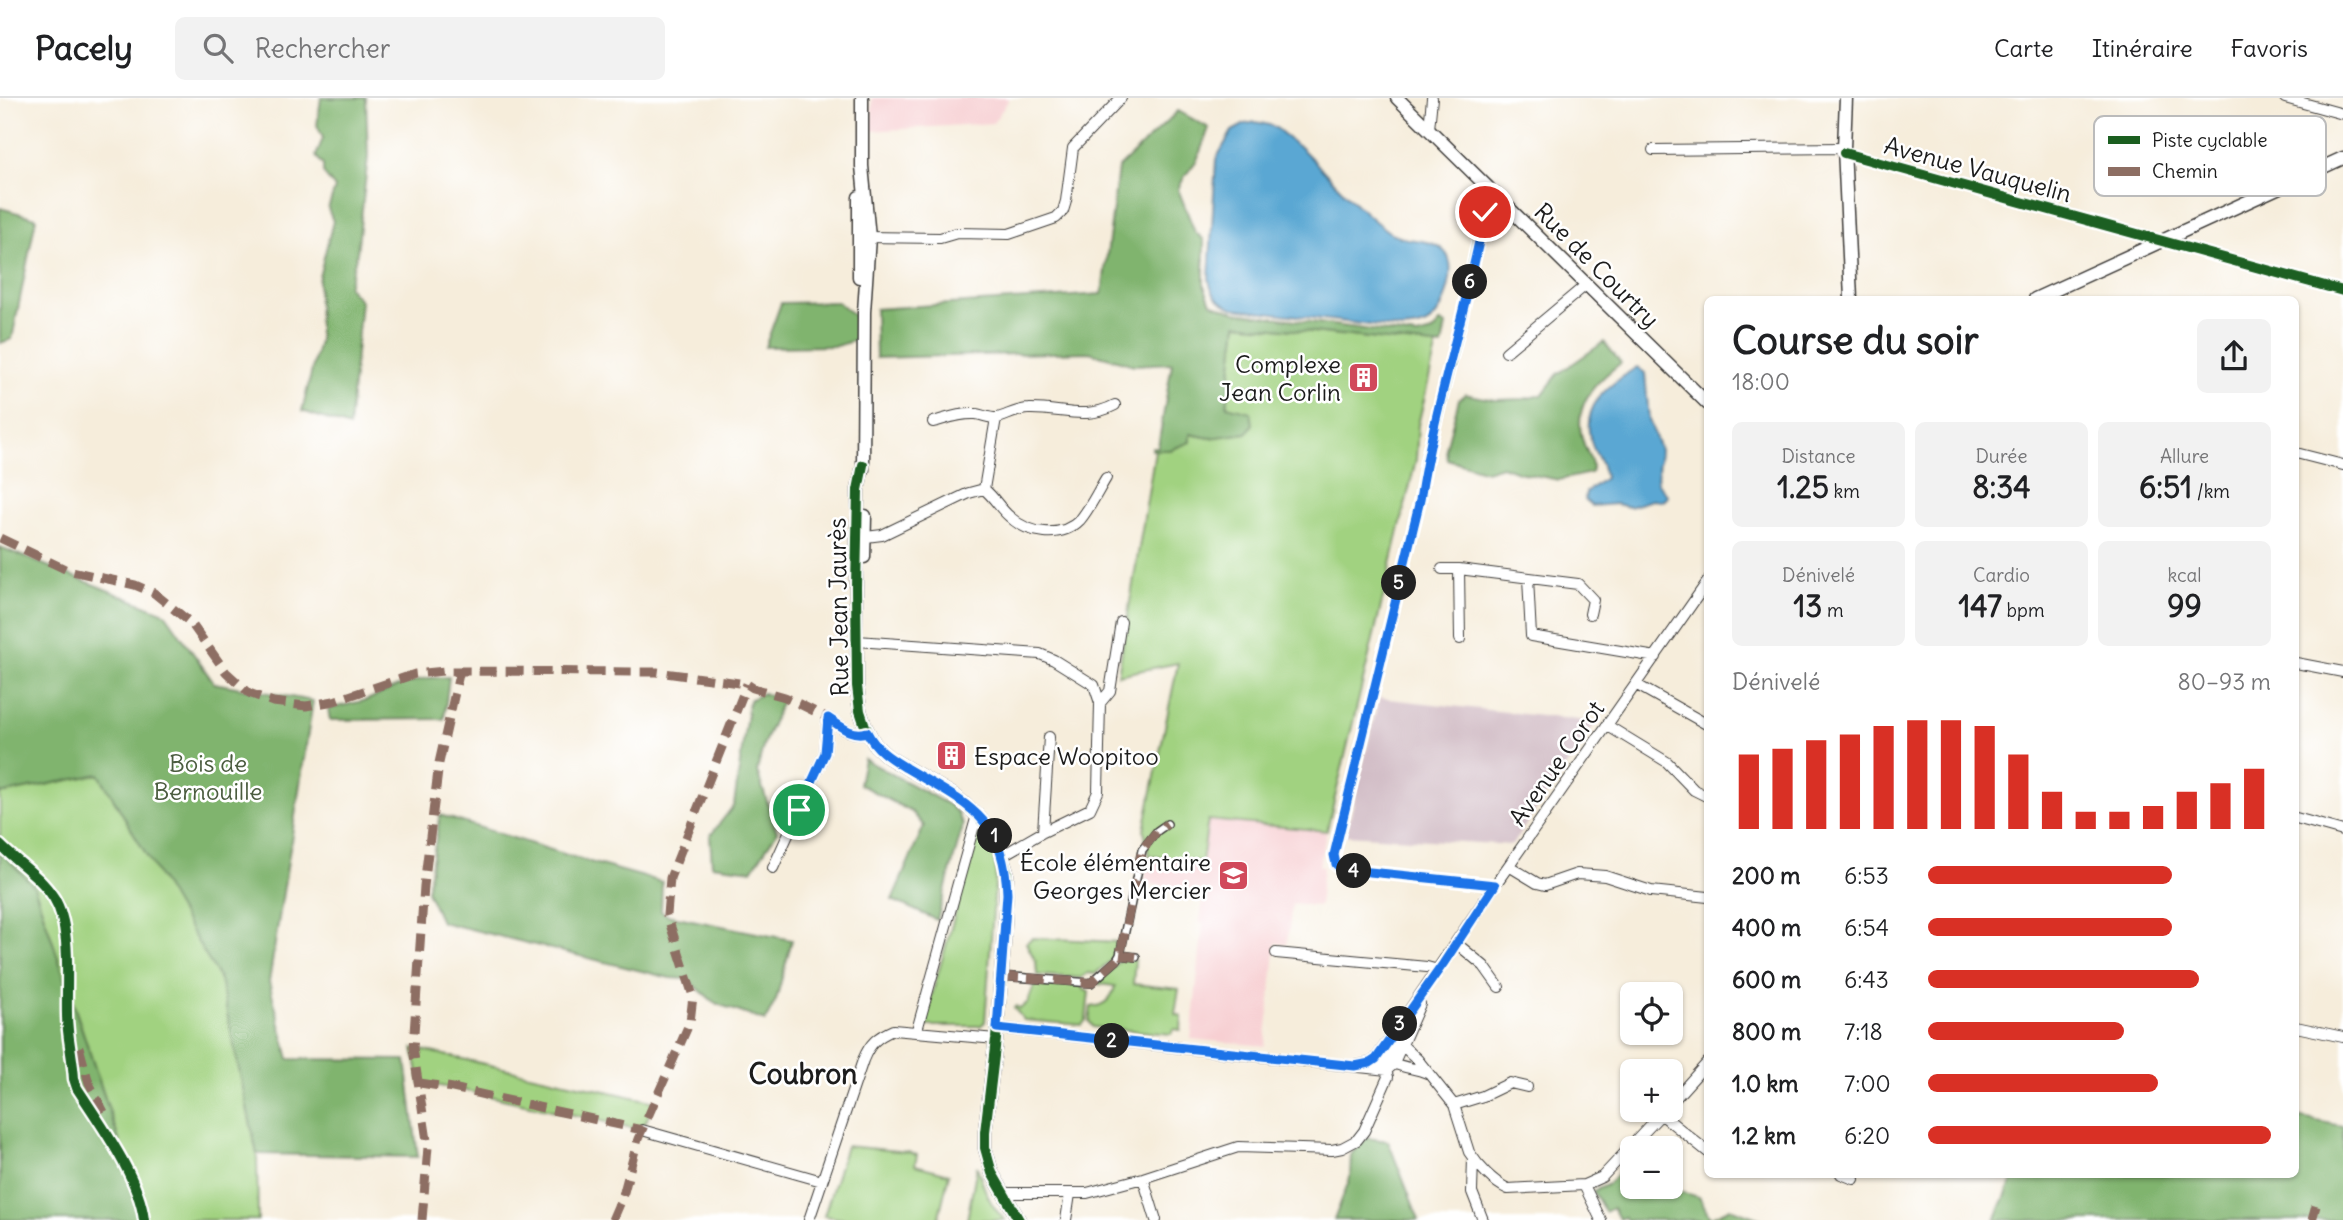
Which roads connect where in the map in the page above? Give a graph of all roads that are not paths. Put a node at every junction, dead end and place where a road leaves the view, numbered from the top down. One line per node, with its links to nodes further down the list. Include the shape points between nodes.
1 (862, 98): 15 (street, Rue Jean Jaurès)
2 (1121, 98): 15 (street, via 1073,148 1066,201 1056,218 1009,234)
3 (1397, 98): 8 (street, Rue de Courtry)
4 (1432, 98): 8 (street)
5 (1846, 98): 10 (street)
6 (2285, 98): 7 (street)
7 (2343, 114)
8 (1429, 130): 13 (street, Rue de Courtry)
9 (1653, 150): 10 (street, Avenue Vauquelin)
10 (1844, 151): 16 (street, Avenue Vauquelin); 19 (street)
11 (2343, 158): 12 (street)
12 (2326, 166)
13 (1492, 191): 17 (street, Rue de Courtry); 57 (street, via 1334,855 1341,869)
14 (2259, 196): 16 (street)
15 (863, 237): 30 (street, Rue Jean Jaurès)
16 (2160, 241): 18 (street, Avenue Vauquelin); 20 (street)
17 (1587, 284): 21 (street); 22 (street, Rue de Courtry)
18 (2343, 291)
19 (1851, 296)
20 (2041, 296)
21 (1506, 352)
22 (1704, 400)
23 (1115, 405): 24 (street, via 1087,414 1028,409)
24 (996, 418): 25 (street, via 959,414); 29 (street)
25 (933, 422)
26 (2299, 454): 27 (street)
27 (2343, 465)
28 (1106, 478): 29 (street, via 1080,519 1051,533 1020,525)
29 (984, 489): 30 (street, via 882,535)
30 (861, 538): 38 (street, Rue Jean Jaurès)
31 (1442, 569): 32 (street)
32 (1459, 569): 33 (street); 37 (street)
33 (1528, 578): 35 (street, via 1578,584 1593,600); 39 (street, via 1531,636)
34 (1704, 587): 39 (street, Avenue Corot)
35 (1590, 614)
36 (1121, 622): 43 (street, via 1110,691)
37 (1460, 639)
38 (857, 641): 43 (street, via 1040,653 1094,685); 46 (street, Rue Jean Jaurès, via 858,698)
39 (1656, 657): 42 (street, Avenue Corot)
40 (2299, 664): 41 (street)
41 (2343, 672)
42 (1637, 685): 44 (street); 45 (street, Avenue Corot)
43 (1100, 704): 53 (street, via 1098,792 1090,810)
44 (1704, 723)
45 (1608, 726): 48 (street, via 1667,762); 55 (street, Avenue Corot)
46 (867, 732): 49 (street, Rue Jean Jaurès, via 888,757 955,796); 56 (street, via 852,733 828,718 825,753)
47 (1049, 737): 53 (street)
48 (1704, 795)
49 (978, 815): 54 (street, Rue Jean Jaurès); 68 (street)
50 (2299, 819): 52 (street)
51 (1167, 824): 61 (street, via 1142,850)
52 (2343, 831)
53 (1043, 832): 54 (street)
54 (1003, 855): 64 (street, Rue Jean Jaurès, via 1007,894)
55 (1509, 866): 57 (street, Avenue Corot); 58 (street, via 1545,885 1577,874 1592,875 1651,891)
56 (773, 868)
57 (1495, 885): 59 (street, Avenue Corot)
58 (1704, 897)
59 (1456, 943): 63 (street, Avenue Corot); 65 (street, via 1484,966)
60 (1276, 953): 63 (street)
61 (1120, 956): 62 (street); 64 (street, via 1091,983)
62 (1136, 957)
63 (1438, 970): 66 (street, Avenue Corot); 71 (street, Avenue Corot)
64 (1001, 976): 69 (street, Rue Jean Jaurès)
65 (1499, 987)
66 (1398, 1025): 72 (street, Avenue Corot); 75 (street, via 1398,1036 1386,1058)
67 (2299, 1028): 70 (street)
68 (917, 1030): 69 (street); 86 (street, via 893,1030 869,1046)
69 (997, 1034): 73 (street); 88 (street, Rue Jean Jaurès, via 985,1148)
70 (2343, 1037)
71 (1402, 1045): 75 (street, Avenue Corot); 76 (street)
72 (1376, 1059): 73 (street); 75 (street)
73 (1355, 1066): 75 (street)
74 (1704, 1066): 78 (street)
75 (1390, 1067): 76 (street); 85 (street, via 1364,1131 1342,1148 1238,1147)
76 (1428, 1073): 79 (street)
77 (1527, 1087): 79 (street, via 1510,1083)
78 (1683, 1090)
79 (1454, 1105): 84 (street)
80 (1654, 1122): 87 (street, via 1602,1177)
81 (1675, 1122): 83 (street)
82 (642, 1130): 86 (street)
83 (1704, 1147)
84 (1473, 1158): 87 (street, via 1508,1189); 94 (street, via 1472,1192)
85 (1143, 1178): 89 (street, via 1087,1194); 93 (street)
86 (822, 1181): 90 (street)
87 (1584, 1185): 95 (street)
88 (1004, 1193): 89 (street); 91 (street, Rue Jean Jaurès)
89 (1070, 1194): 92 (street)
90 (809, 1220)
91 (1019, 1220)
92 (1066, 1220)
93 (1156, 1220)
94 (1483, 1220)
95 (1601, 1220)

